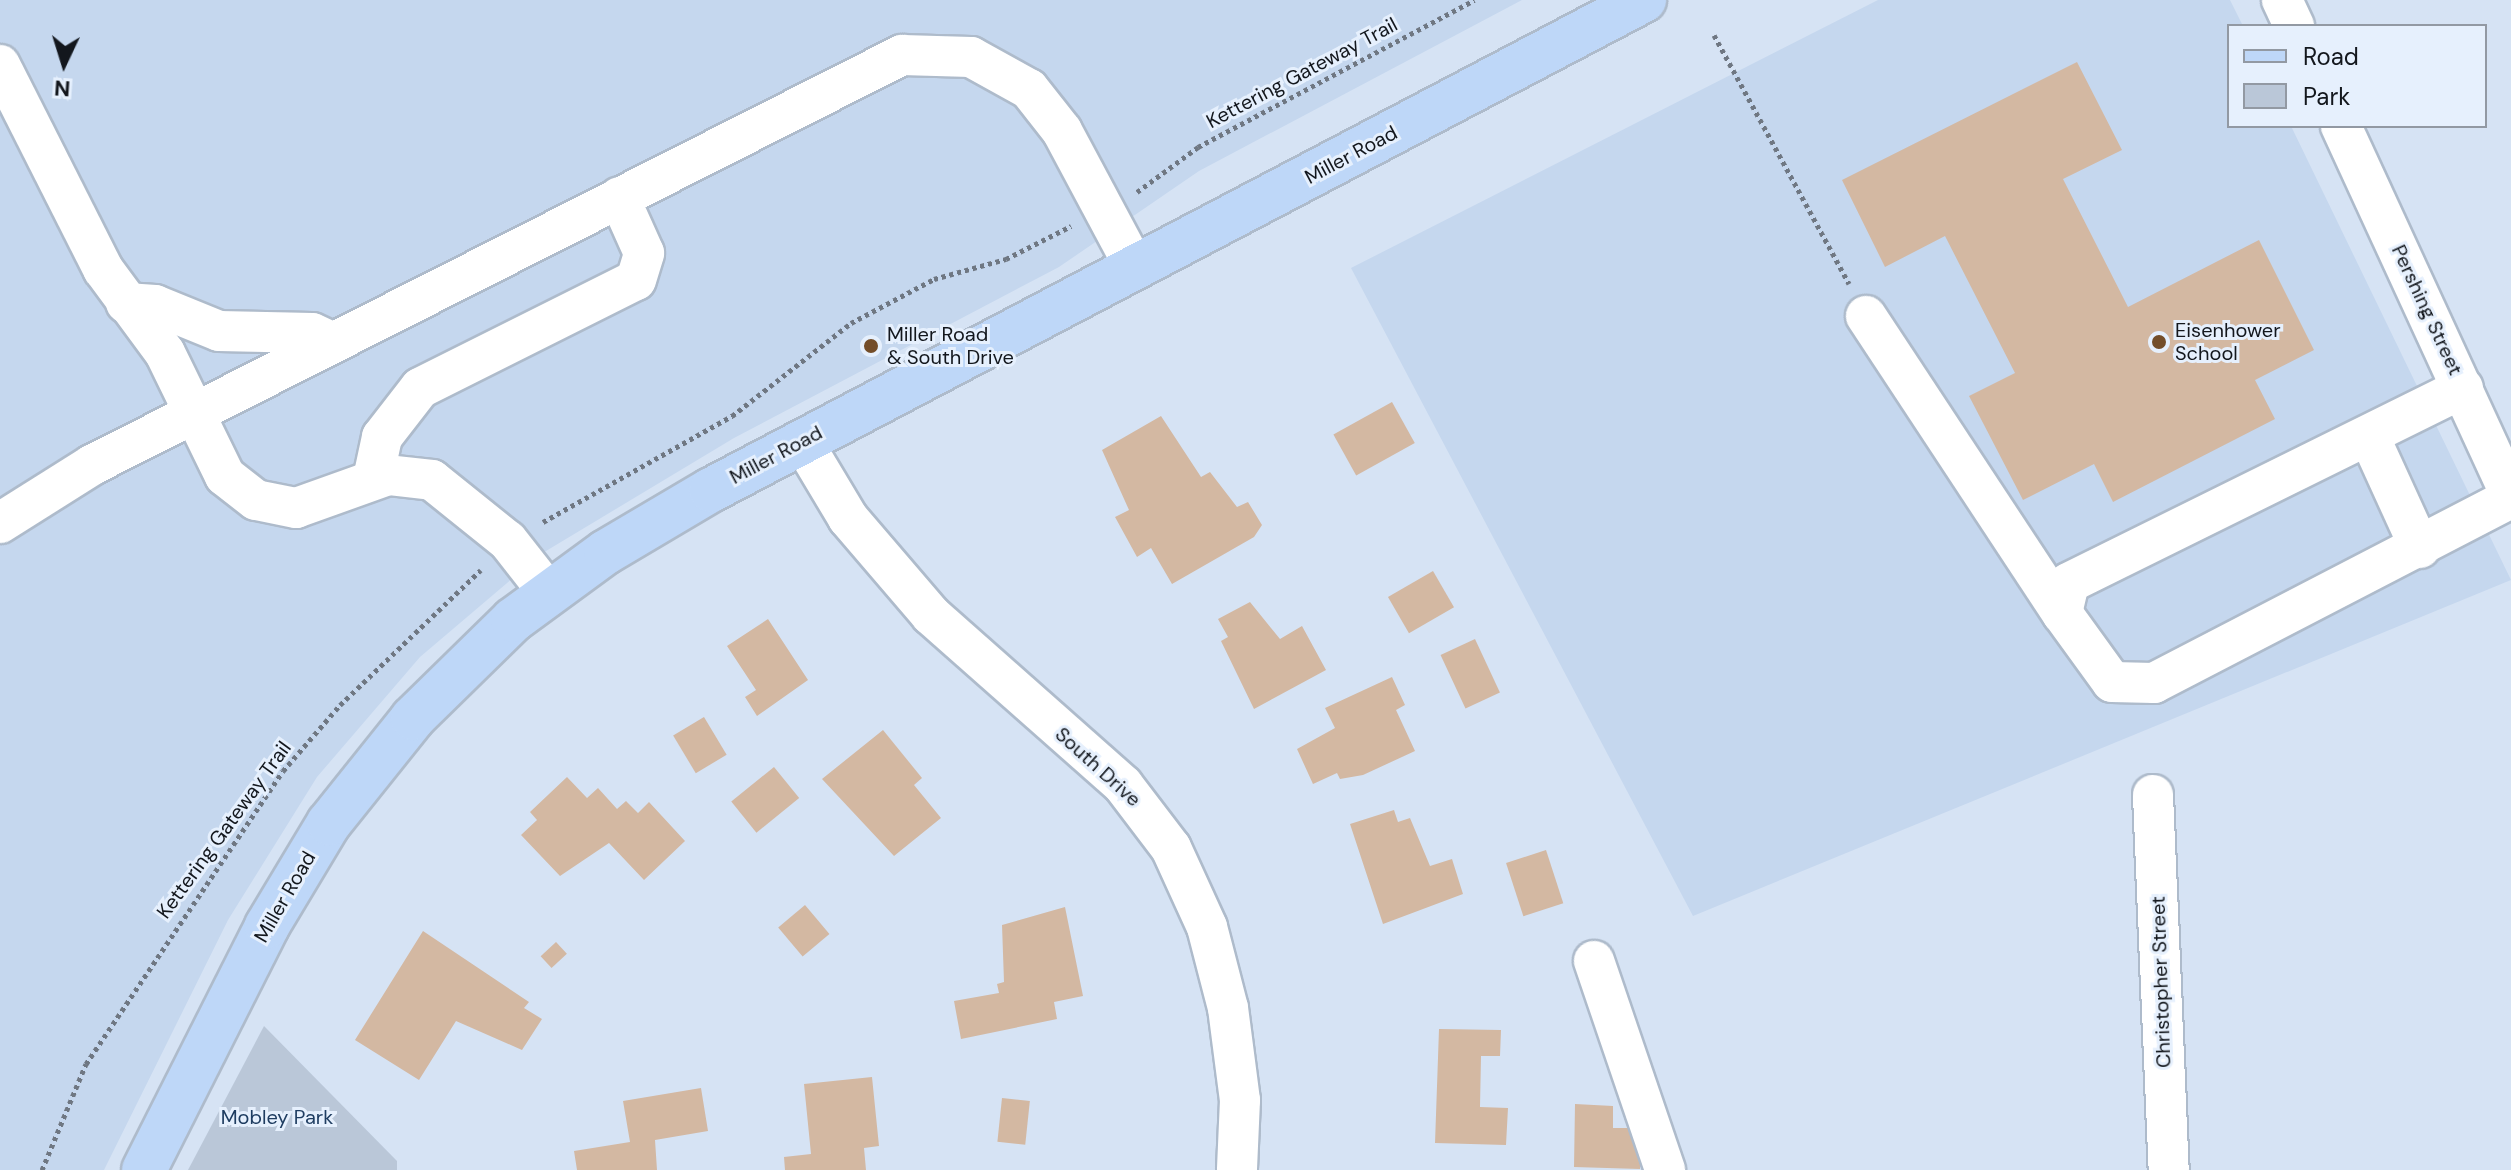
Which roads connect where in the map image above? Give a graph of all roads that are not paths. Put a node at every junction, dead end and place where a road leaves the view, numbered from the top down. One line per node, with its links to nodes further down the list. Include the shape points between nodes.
1 (1644, 0): 7 (main road, Miller Road)
2 (2282, 0): 3 (street)
3 (2293, 24)
4 (0, 65): 8 (street)
5 (2342, 128): 11 (street, Pershing Street)
6 (619, 197): 7 (street, via 885,61 941,52 998,67 1041,101); 10 (street); 15 (street, via 644,253 636,280 420,388 382,437)
7 (1135, 268): 14 (main road, Miller Road)
8 (126, 303): 10 (street, via 155,305 219,331 312,333); 12 (street, via 165,353)
9 (1866, 316): 20 (street)
10 (333, 343): 12 (street)
11 (2463, 388): 13 (street); 16 (street, Pershing Street)
12 (193, 413): 15 (street, via 225,476 268,505 314,504); 17 (street)
13 (2369, 436): 18 (street); 20 (street, via 2069,583)
14 (802, 441): 19 (main road, Miller Road, via 636,533); 24 (street, South Drive, via 848,518 931,615 1123,785 1171,848 1207,927 1230,1018 1240,1100)
15 (373, 479): 19 (street, via 419,476 448,490 508,541)
16 (2511, 497): 18 (street)
17 (0, 523)
18 (2420, 548): 20 (street, via 2154,683 2112,682)
19 (548, 592): 23 (main road, Miller Road, via 429,701 329,823 267,926)
20 (2062, 613)
21 (2153, 795): 26 (street, Christopher Street)
22 (1594, 961): 25 (street)
23 (144, 1170)
24 (1237, 1170)
25 (1665, 1170)
26 (2169, 1170)

